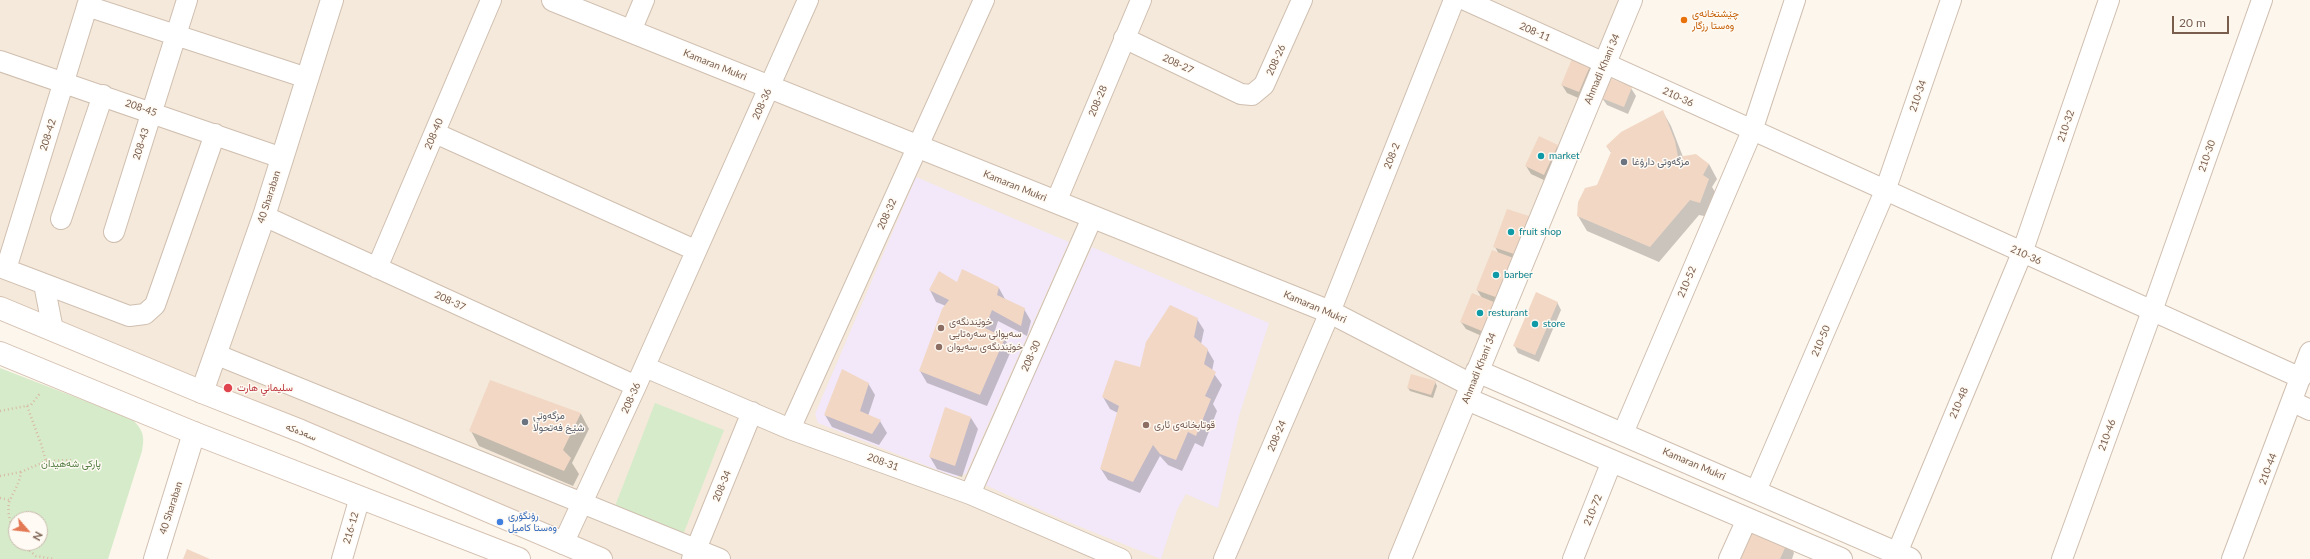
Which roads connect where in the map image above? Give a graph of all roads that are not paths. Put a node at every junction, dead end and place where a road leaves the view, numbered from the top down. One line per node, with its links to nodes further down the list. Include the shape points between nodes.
1 (187, 0): 19 (street, 208-43)
2 (332, 0): 23 (street, 40 Sharaban)
3 (491, 0): 30 (street, 208-40)
4 (552, 0): 18 (street, Kamaran Mukri)
5 (644, 0): 18 (street)
6 (808, 0): 25 (street, 208-36)
7 (984, 0): 32 (street, 208-32)
8 (1141, 0): 20 (street, 208-28)
9 (1302, 0): 26 (street, 208-26, via 1264,85 1252,95 1241,94)
10 (1454, 0): 47 (street, 208-2)
11 (1465, 0): 22 (street, 208-11)
12 (1631, 0): 22 (street, Ahmadi Khani 34)
13 (1795, 0): 29 (street)
14 (1951, 0): 34 (street, 210-34)
15 (2109, 0): 41 (street, 210-32)
16 (2262, 0): 46 (street, 210-30)
17 (88, 3): 19 (street); 24 (street, 208-42)
18 (631, 31): 25 (street, Kamaran Mukri)
19 (176, 34): 23 (street); 28 (street, 208-43)
20 (1124, 38): 26 (street, 208-27); 35 (street, 208-28)
21 (0, 61): 24 (street, 208-45)
22 (1605, 63): 29 (street, 210-36); 54 (street, Ahmadi Khani 34)
23 (307, 78): 33 (street, 40 Sharaban)
24 (64, 82): 27 (street, 208-45); 42 (street, 208-42)
25 (770, 87): 32 (street, Kamaran Mukri); 40 (street, 208-36)
26 (1231, 89)
27 (103, 95): 28 (street, 208-45); 38 (street)
28 (152, 112): 31 (street, 208-45); 39 (street, 208-43)
29 (1752, 131): 34 (street, 210-36); 61 (street, 210-52)
30 (434, 133): 40 (street); 43 (street, 208-40)
31 (215, 134): 33 (street, 208-45); 44 (street, via 155,305 145,314 129,316)
32 (918, 146): 35 (street, Kamaran Mukri); 59 (street, 208-32)
33 (282, 158): 36 (street, 40 Sharaban)
34 (1885, 191): 41 (street, 210-36); 63 (street, 210-50)
35 (1056, 202): 37 (street, Kamaran Mukri)
36 (264, 216): 43 (street, 208-37); 51 (street, 40 Sharaban)
37 (1092, 218): 47 (street, Kamaran Mukri); 64 (street, 208-30)
38 (61, 219)
39 (114, 232)
40 (695, 250): 52 (street, 208-36)
41 (2022, 252): 46 (street, 210-36); 71 (street, 210-48)
42 (3, 268): 44 (street)
43 (377, 268): 55 (street, 208-37)
44 (44, 284): 48 (street)
45 (0, 308): 48 (street, سەدەکە)
46 (2152, 311): 53 (street, 210-36); 83 (street, 210-46)
47 (1330, 312): 54 (street, Kamaran Mukri); 79 (street, 208-24)
48 (53, 330): 56 (street, سەدەکە)
49 (2310, 352): 53 (street, 210-44)
50 (0, 353): 60 (street)
51 (215, 354): 56 (street, 40 Sharaban); 66 (street)
52 (645, 367): 55 (street, 208-36); 58 (street, 208-31)
53 (2301, 378): 57 (street, 210-44)
54 (1472, 385): 61 (street, Kamaran Mukri); 62 (street, Kamaran Mukri); 80 (street, Ahmadi Khani 34)
55 (636, 386): 66 (street, 208-36)
56 (202, 392): 69 (street, سەدەکە, via 301,431)
57 (2301, 406): 84 (street, 210-44)
58 (752, 412): 59 (street, 208-31); 70 (street, 208-34)
59 (790, 429): 64 (street, 208-31)
60 (194, 433): 65 (street); 73 (street, 40 Sharaban)
61 (1623, 434): 63 (street, Kamaran Mukri)
62 (1612, 461): 67 (street, Kamaran Mukri); 81 (street, 210-72)
63 (1756, 490): 68 (street, Kamaran Mukri)
64 (970, 494): 78 (street, 208-31)
65 (360, 497): 74 (street, 216-12); 75 (street)
66 (582, 504): 69 (street, 208-36); 70 (street)
67 (1747, 519): 72 (street, Kamaran Mukri); 82 (street)
68 (1840, 528): 71 (street, Kamaran Mukri); 72 (street)
69 (563, 544): 76 (street, سەدەکە)
70 (694, 554): 77 (street)
71 (1903, 556)
72 (1835, 557)
73 (155, 559)
74 (342, 559)
75 (519, 559)
76 (601, 559)
77 (720, 559)
78 (1121, 559)
79 (1224, 559)
80 (1400, 559)
81 (1573, 559)
82 (1730, 559)
83 (2062, 559)
84 (2232, 559)

